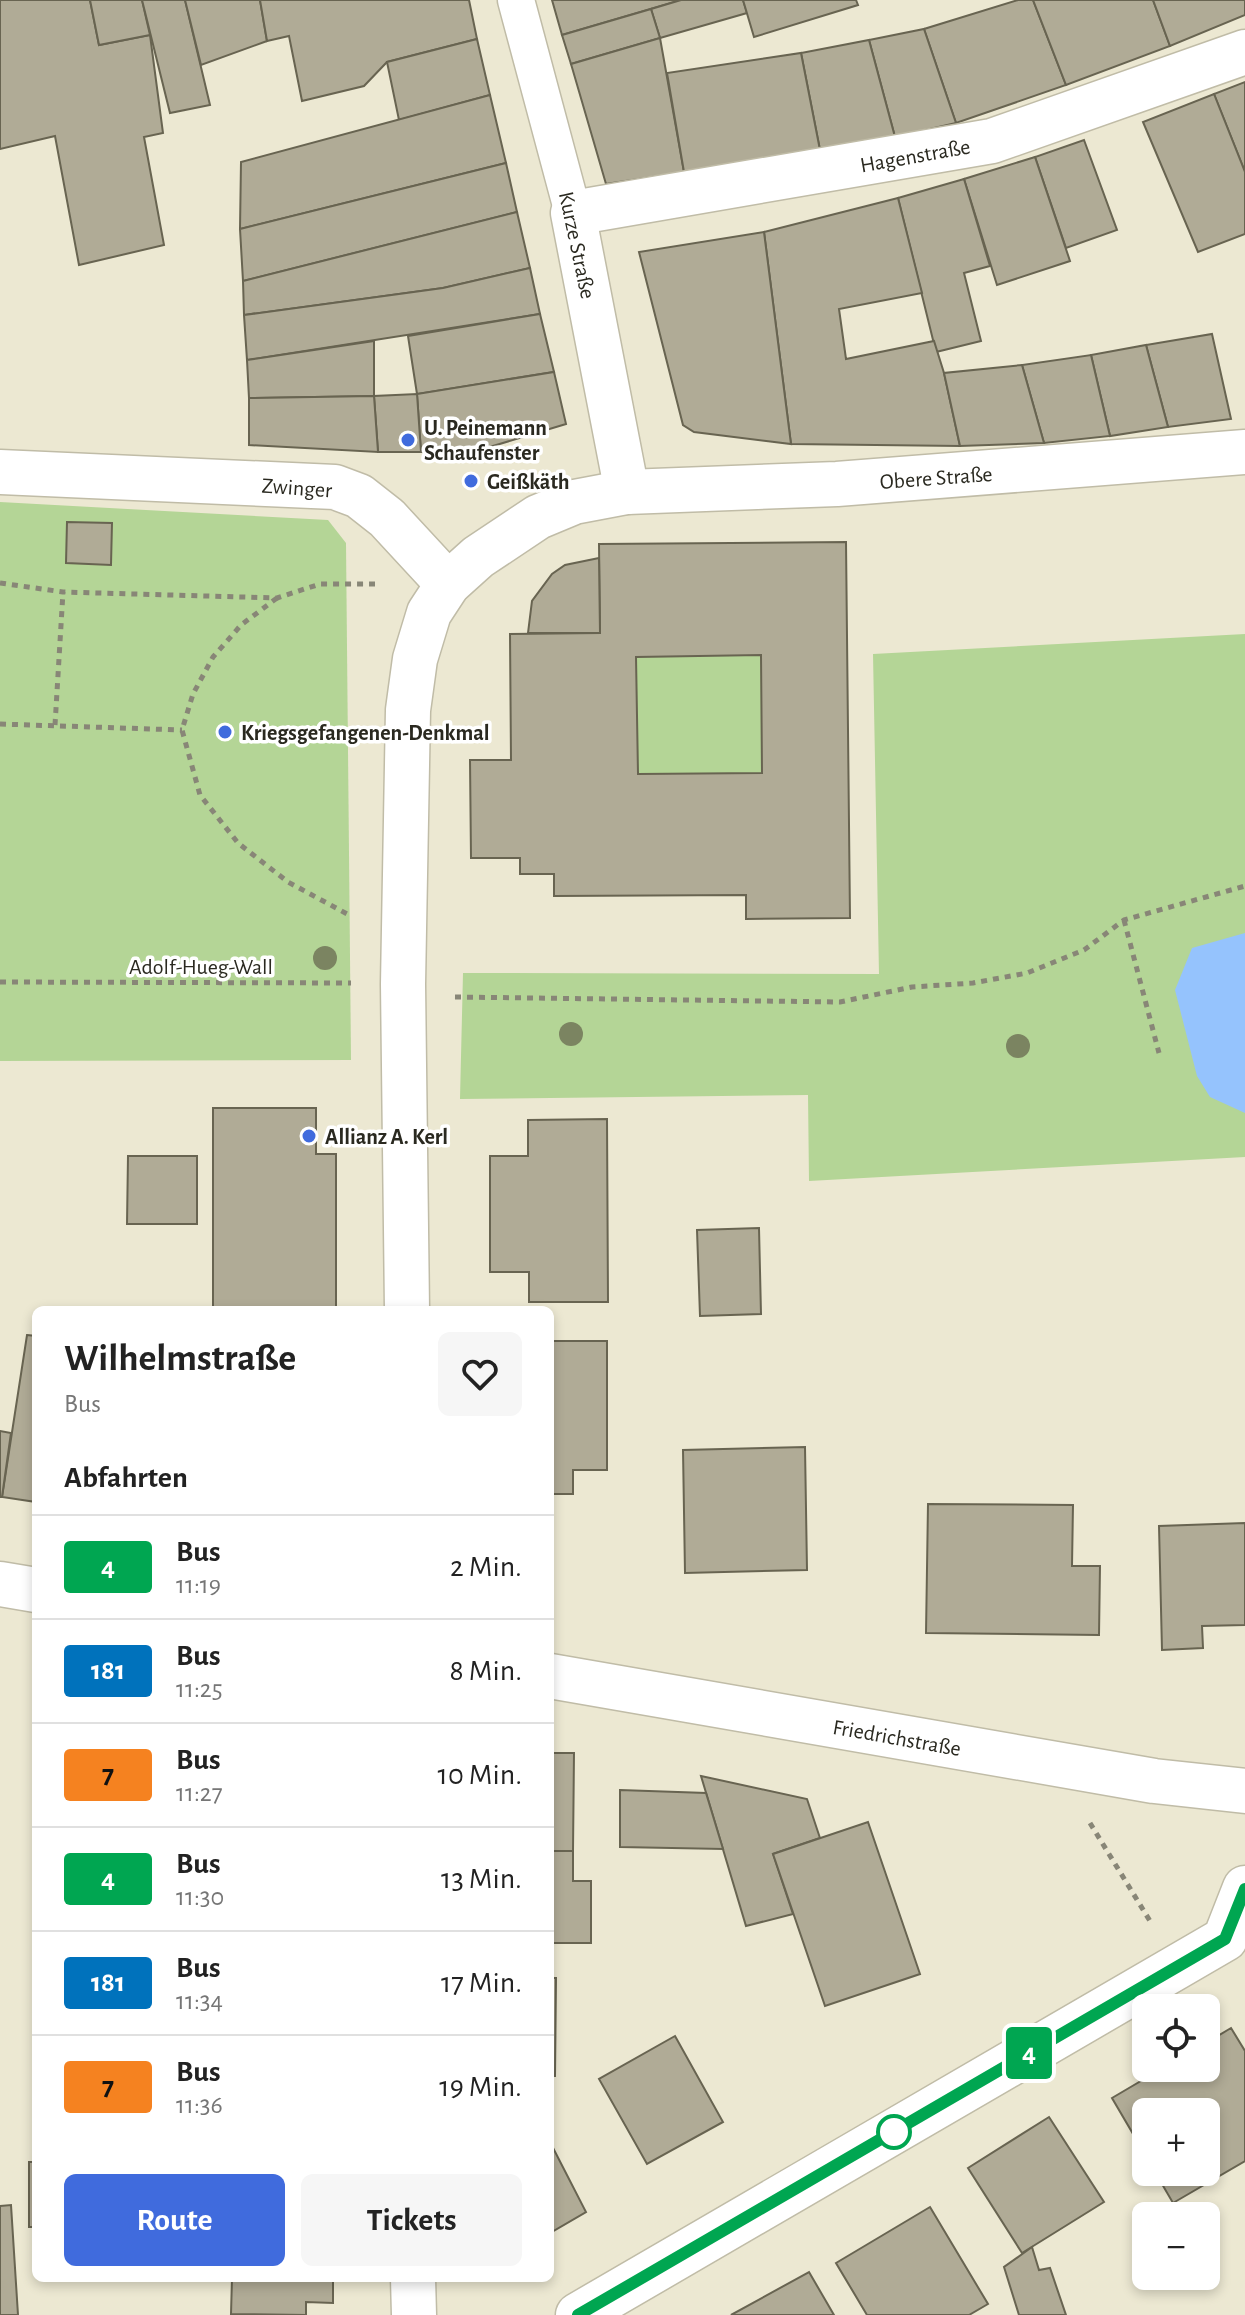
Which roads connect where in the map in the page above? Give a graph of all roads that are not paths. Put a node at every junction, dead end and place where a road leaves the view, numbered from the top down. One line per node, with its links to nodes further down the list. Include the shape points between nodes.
1 (516, 0): 3 (street, Kurze Straße)
2 (1245, 52): 3 (street, Hagenstraße, via 992,141)
3 (573, 213): 6 (street, Kurze Straße)
4 (1245, 452): 6 (street, Obere Straße, via 837,484)
5 (0, 472): 7 (street, Zwinger, via 335,487 359,496 387,518)
6 (627, 492): 7 (street, via 574,502 538,517)
7 (448, 584): 8 (street, via 429,613 408,710 403,964)
8 (407, 1306)
9 (0, 1584): 10 (street)
10 (32, 1589)
11 (554, 1677): 12 (street, Friedrichstraße, via 1154,1781)
12 (1245, 1791)
13 (1245, 1888): 16 (street, via 1225,1939)
14 (413, 2282): 15 (street)
15 (414, 2315)
16 (578, 2315)

